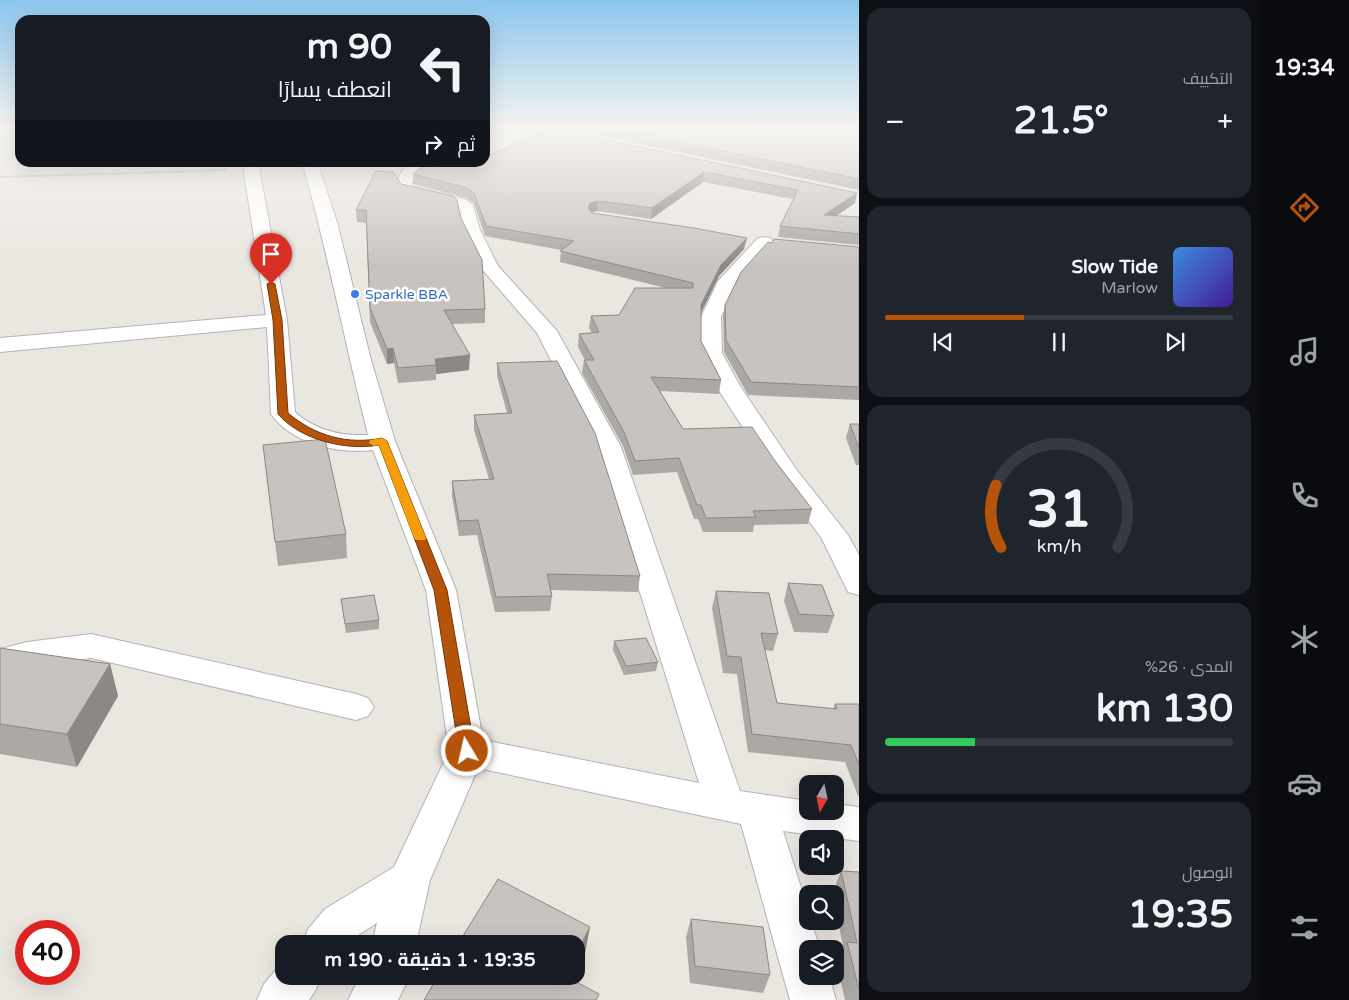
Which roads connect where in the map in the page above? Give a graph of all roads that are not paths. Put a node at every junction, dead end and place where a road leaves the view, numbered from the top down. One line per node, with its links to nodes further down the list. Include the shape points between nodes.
1 (253, 174): 5 (street)
2 (313, 174): 7 (street, via 328,222)
3 (409, 174): 13 (street, via 403,185 408,191 460,203 467,209 471,230 490,268 546,331 608,447)
4 (763, 242): 8 (street, via 728,281 711,317 711,353 728,386 786,474)
5 (277, 320): 6 (street); 7 (street, via 283,414 296,425 325,438 348,444)
6 (0, 345)
7 (382, 441): 12 (street, via 441,590)
8 (846, 536): 9 (street)
9 (859, 585)
10 (0, 661): 11 (street, via 27,654 91,646)
11 (356, 707)
12 (467, 751): 13 (street); 15 (street)
13 (741, 807): 14 (street); 22 (street)
14 (859, 824)
15 (409, 880): 16 (street, via 340,923); 17 (street)
16 (331, 935)
17 (396, 935)
18 (292, 985): 20 (street)
19 (381, 985): 21 (street)
20 (280, 1000)
21 (371, 1000)
22 (812, 1000)

